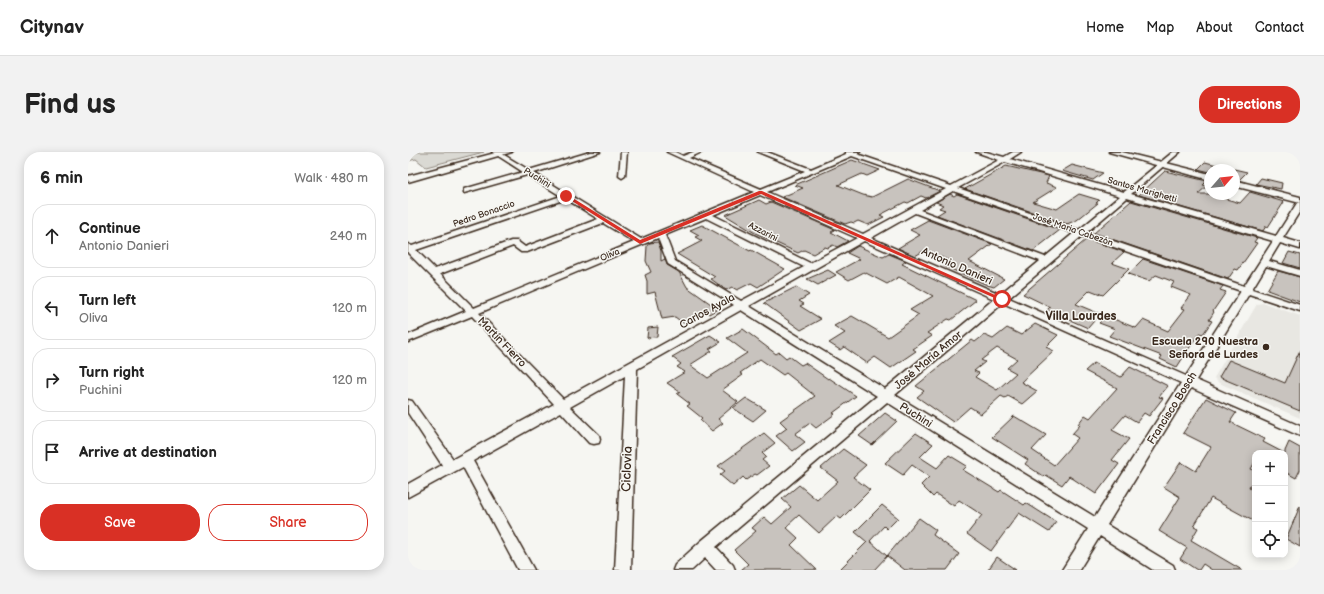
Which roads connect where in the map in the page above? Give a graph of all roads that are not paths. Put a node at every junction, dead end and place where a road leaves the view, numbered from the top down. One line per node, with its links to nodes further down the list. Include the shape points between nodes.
1 (508, 152): 11 (main road)
2 (597, 152): 17 (street)
3 (624, 152): 20 (street)
4 (670, 152): 13 (street, Antonio Danieri)
5 (699, 152): 13 (street)
6 (761, 152): 16 (street)
7 (979, 152): 14 (street, Santos Marighetti)
8 (1018, 152): 14 (street, Carlos Ayala)
9 (1113, 152): 15 (main road)
10 (1177, 152): 15 (street, José María Amor)
11 (495, 153): 17 (street, Puchini); 18 (main road); 21 (main road)
12 (852, 153): 16 (street, Oliva); 23 (street, José Maria Cabezón)
13 (682, 158): 25 (street, Antonio Danieri)
14 (1005, 160): 23 (street, Carlos Ayala); 26 (street, Santos Marighetti)
15 (1162, 164): 19 (main road); 26 (street, José María Amor)
16 (811, 171): 25 (street, Oliva)
17 (528, 173): 24 (street); 27 (street, Puchini)
18 (408, 174)
19 (1204, 175)
20 (622, 176)
21 (408, 179)
22 (1240, 185): 28 (main road)
23 (952, 189): 30 (street, Carlos Ayala); 33 (street, José Maria Cabezón)
24 (467, 191)
25 (761, 192): 31 (street, Oliva); 35 (street, Antonio Danieri)
26 (1125, 195): 33 (street, José María Amor); 36 (street, Santos Marighetti)
27 (566, 196): 32 (street, Puchini); 39 (street, Pedro Bonaccio)
28 (1300, 200)
29 (1300, 205): 36 (street, Francisco Bosch)
30 (914, 210): 35 (street, Carlos Ayala); 40 (street)
31 (707, 215): 34 (street, Oliva); 42 (street, Azzarini)
32 (603, 220): 37 (street, Puchini); 43 (street, via 524,250 514,244)
33 (1080, 233): 40 (street, José María Amor); 45 (street, José Maria Cabezón)
34 (660, 234): 37 (street, Oliva); 47 (street, Puchini, via 671,262)
35 (864, 238): 42 (street, Carlos Ayala); 46 (street, Antonio Danieri)
36 (1278, 240): 38 (street, Santos Marighetti); 41 (street, Francisco Bosch)
37 (640, 242): 49 (street, Oliva)
38 (1300, 246)
39 (409, 249): 43 (street, Martín Fierro)
40 (1047, 261): 46 (street, José María Amor)
41 (1264, 262): 44 (street); 45 (street, Francisco Bosch)
42 (811, 267): 47 (street, Carlos Ayala)
43 (434, 273): 49 (street, Martín Fierro)
44 (1300, 273)
45 (1246, 290): 48 (street, José Maria Cabezón); 52 (street, Francisco Bosch)
46 (1002, 299): 52 (street, Antonio Danieri); 53 (street, José María Amor)
47 (741, 306): 51 (street, Carlos Ayala); 53 (street, Puchini)
48 (1300, 308)
49 (473, 312): 50 (street, Oliva); 55 (street, Martín Fierro)
50 (408, 339)
51 (631, 367): 55 (street, Carlos Ayala); 64 (street, Ciclovia)
52 (1189, 382): 56 (street, Antonio Danieri); 61 (street, Francisco Bosch)
53 (886, 396): 61 (street, Puchini); 62 (street, José María Amor)
54 (408, 404): 59 (street)
55 (563, 405): 57 (street, Martín Fierro); 58 (street, Carlos Ayala)
56 (1300, 431)
57 (594, 439)
58 (465, 459): 59 (street, Carlos Ayala); 63 (street)
59 (451, 467): 60 (street, Carlos Ayala)
60 (408, 491)
61 (1097, 527): 67 (street, Francisco Bosch); 68 (street, Puchini)
62 (705, 547): 65 (street, José María Amor); 66 (street)
63 (526, 570)
64 (623, 570)
65 (681, 570)
66 (727, 570)
67 (1070, 570)
68 (1167, 570)

